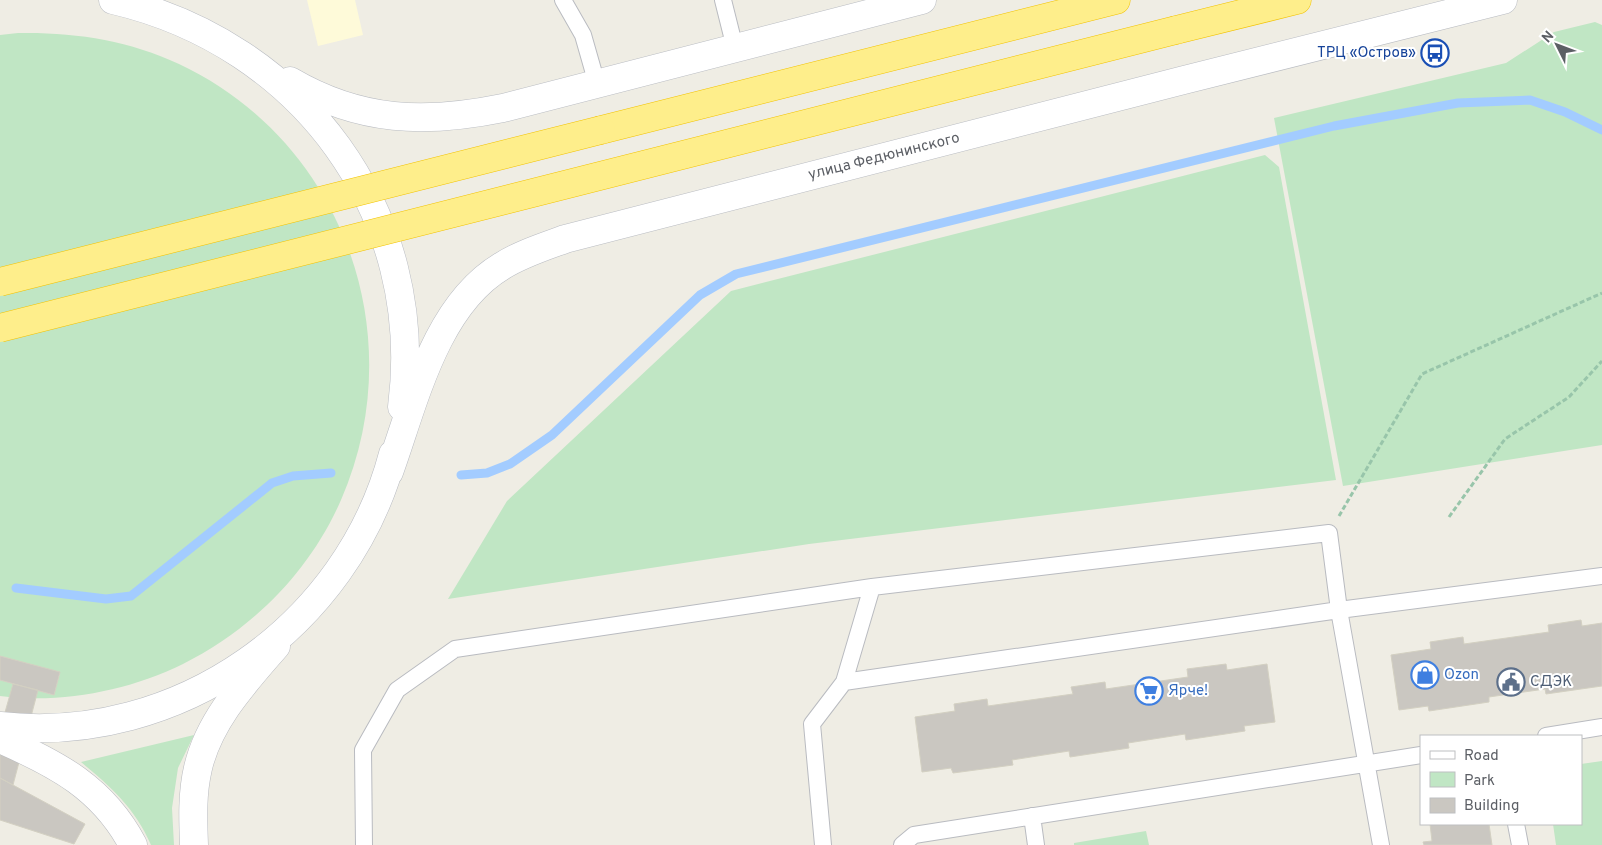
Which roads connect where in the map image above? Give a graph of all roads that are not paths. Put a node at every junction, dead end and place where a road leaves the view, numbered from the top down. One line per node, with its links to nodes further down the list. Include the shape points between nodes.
1 (114, 0): 9 (main road, via 180,21)
2 (563, 0): 10 (lane, via 582,35)
3 (723, 0): 8 (lane)
4 (922, 0): 8 (main road)
5 (1116, 0): 11 (highway, bridge)
6 (1297, 0): 12 (highway, bridge)
7 (1503, 0): 13 (main road, улица Федюнинского, via 574,237 526,253 482,281 462,300 445,324)
8 (735, 48): 10 (main road)
9 (241, 53): 10 (main road, via 332,102 391,116 422,119 485,112); 13 (main road, via 295,96 331,137 361,184 384,234 399,287 406,342 400,429)
10 (597, 84)
11 (0, 282)
12 (0, 328)
13 (388, 472): 17 (main road, via 373,513 352,552)
14 (1602, 576): 16 (lane)
15 (872, 587): 16 (lane, via 1329,533); 18 (lane); 29 (lane, via 455,648 397,690 363,750)
16 (1339, 610): 18 (lane); 24 (lane)
17 (298, 621): 19 (main road, via 229,675 150,711 64,728); 28 (main road, via 241,687 207,742 198,768 193,808)
18 (844, 682): 30 (lane, via 812,724)
19 (0, 726)
20 (1602, 727): 21 (lane)
21 (1552, 735)
22 (0, 739): 27 (main road, via 49,761 74,777 106,805)
23 (1420, 754): 24 (lane)
24 (1368, 762): 25 (lane); 33 (lane)
25 (1032, 816): 31 (lane, via 914,835); 32 (lane)
26 (1516, 825): 34 (lane)
27 (132, 845)
28 (194, 845)
29 (364, 845)
30 (823, 845)
31 (902, 845)
32 (1036, 845)
33 (1381, 845)
34 (1520, 845)

